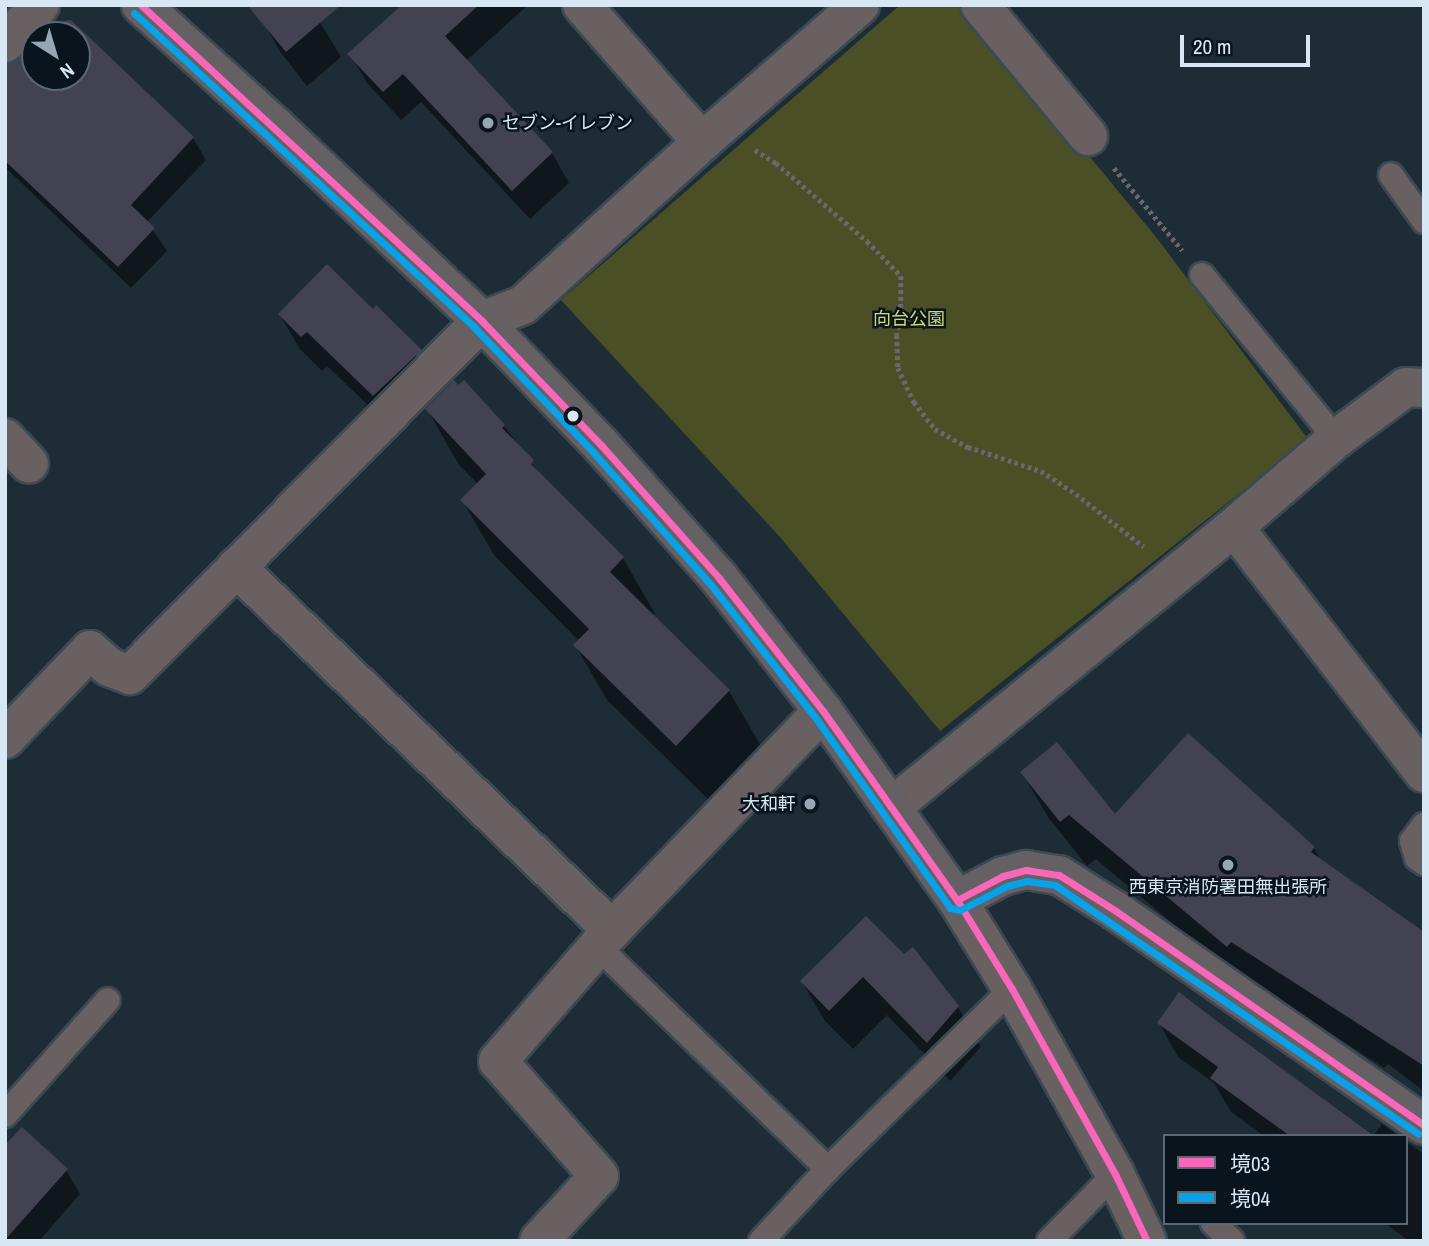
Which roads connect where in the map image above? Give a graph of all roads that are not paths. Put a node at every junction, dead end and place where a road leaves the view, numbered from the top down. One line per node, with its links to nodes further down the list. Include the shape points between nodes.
1 (40, 5): 6 (street)
2 (141, 5): 12 (main road)
3 (582, 5): 7 (street)
4 (859, 5): 7 (street)
5 (980, 5): 8 (street)
6 (5, 43)
7 (710, 135): 12 (street, via 523,305)
8 (1088, 136)
9 (1391, 175): 10 (lane)
10 (1424, 221)
11 (1202, 275): 14 (lane)
12 (482, 321): 16 (street); 17 (main road, via 644,492 719,578)
13 (1424, 388): 14 (street, via 1406,387)
14 (1336, 439): 15 (street)
15 (1234, 527): 19 (street); 20 (street)
16 (236, 567): 18 (street, via 130,676 109,667 90,650); 24 (street)
17 (823, 711): 20 (main road); 24 (street)
18 (5, 739)
19 (1424, 773)
20 (893, 806): 23 (main road)
21 (1424, 825): 22 (lane, via 1412,841)
22 (1424, 863)
23 (957, 900): 25 (street); 28 (main road, via 1003,876 1026,870 1059,875)
24 (605, 938): 29 (lane); 32 (street, via 498,1061 599,1176)
25 (1012, 989): 29 (lane); 30 (street)
26 (107, 1000): 27 (lane)
27 (5, 1115)
28 (1424, 1125)
29 (828, 1169): 33 (lane)
30 (1115, 1174): 34 (lane); 35 (street)
31 (1215, 1225): 36 (lane)
32 (539, 1241)
33 (761, 1241)
34 (1049, 1241)
35 (1147, 1241)
36 (1232, 1241)

